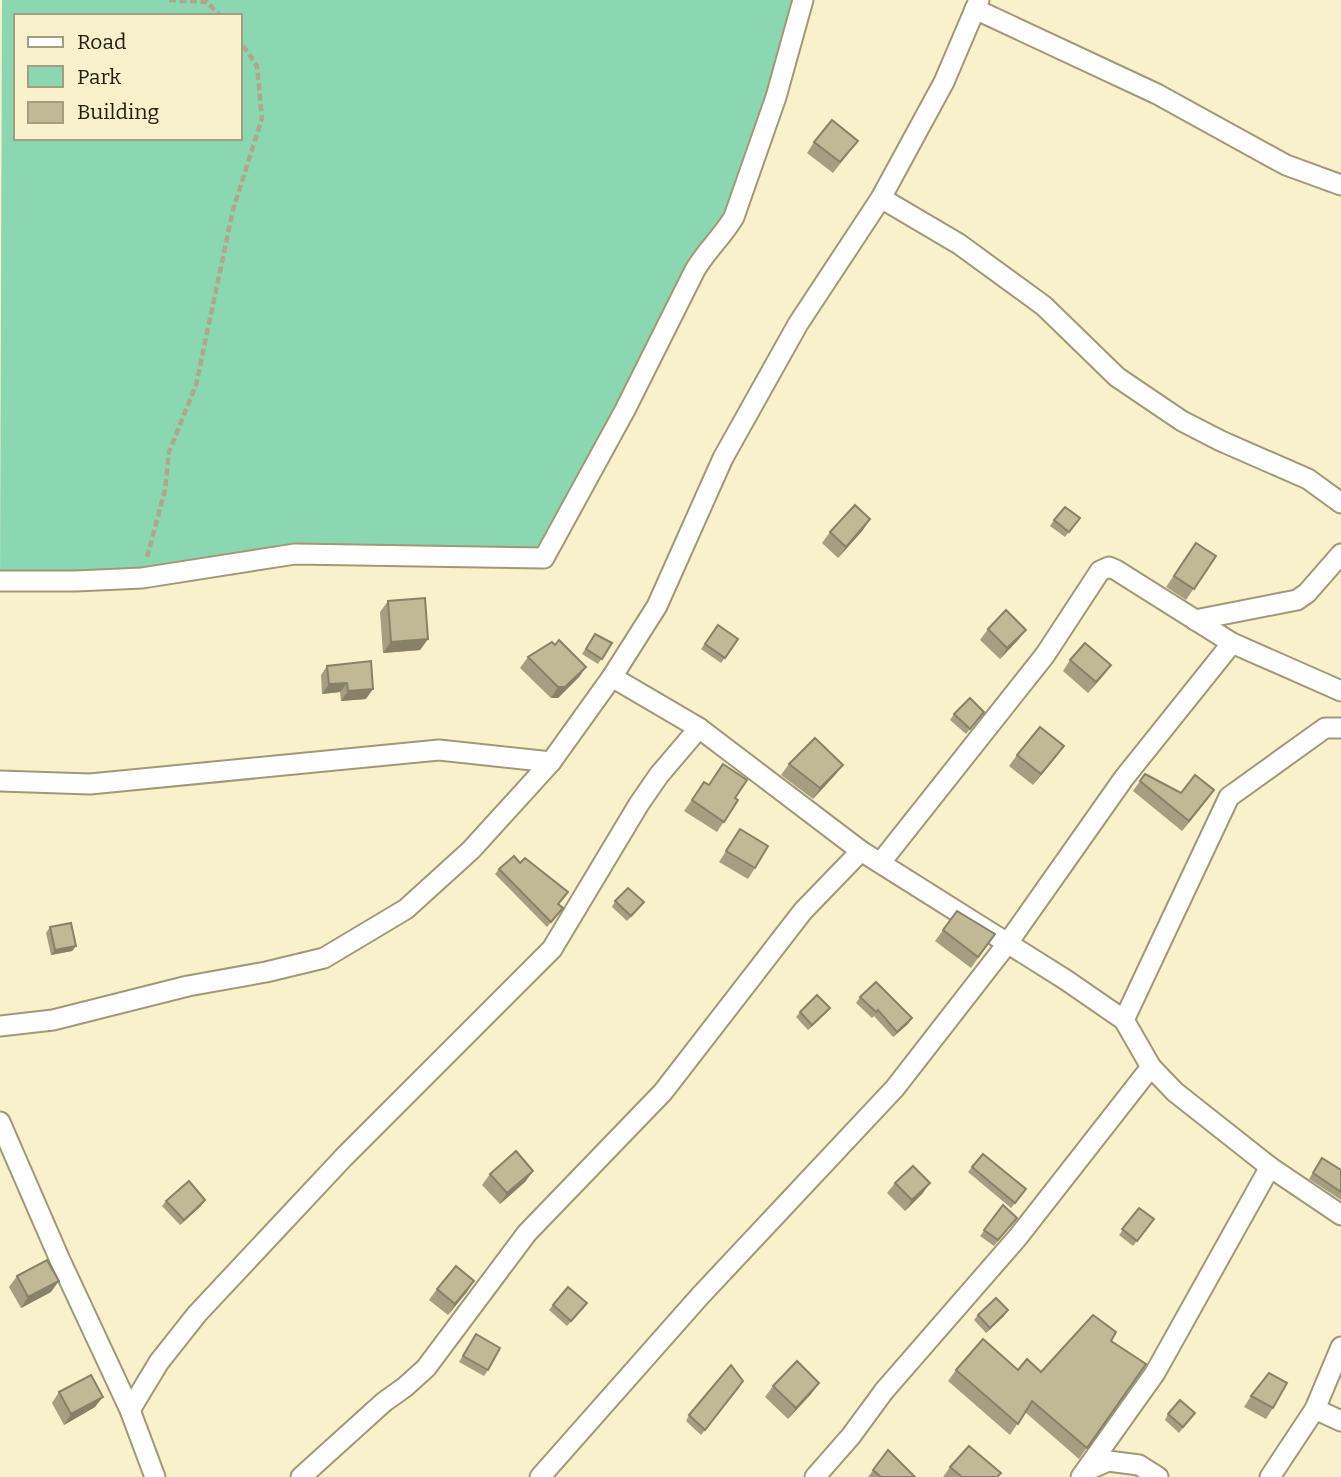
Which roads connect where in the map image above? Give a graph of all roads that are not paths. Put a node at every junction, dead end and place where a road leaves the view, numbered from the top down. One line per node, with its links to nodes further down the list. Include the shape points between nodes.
1 (803, 0): 7 (street, via 776,97 734,218 695,270 544,558 295,554 142,578)
2 (977, 4): 3 (street, via 1286,165); 4 (street, via 944,82)
3 (1341, 185)
4 (881, 198): 5 (street, via 959,244 1044,306 1117,377 1182,421 1308,479); 10 (street, via 798,324 723,458 657,606)
5 (1341, 503)
6 (1341, 554): 8 (street, via 1297,600)
7 (0, 581)
8 (1195, 620): 9 (street); 17 (street, via 1116,570 1100,570 1045,655)
9 (1232, 643): 11 (street); 18 (street, via 1124,778)
10 (612, 677): 12 (street); 14 (street)
11 (1341, 691)
12 (699, 728): 16 (street); 27 (street, via 639,803 552,949 344,1157 197,1314 159,1362)
13 (1341, 728): 19 (street, via 1325,728 1229,797)
14 (551, 762): 15 (street, via 439,750 90,784); 20 (street, via 471,850 406,909 324,958 53,1020)
15 (0, 781)
16 (861, 851): 17 (street); 31 (street, via 803,911 663,1092 527,1233 425,1368)
17 (881, 862): 18 (street)
18 (1007, 944): 19 (street); 32 (street, via 895,1088 700,1296)
19 (1124, 1020): 21 (street)
20 (0, 1026)
21 (1151, 1067): 23 (street, via 1175,1092); 33 (street, via 1018,1237)
22 (0, 1122): 27 (street)
23 (1270, 1167): 24 (street); 29 (street, via 1155,1373)
24 (1341, 1215)
25 (1341, 1347): 26 (street)
26 (1315, 1409): 28 (street); 35 (street)
27 (130, 1410): 30 (street)
28 (1341, 1421)
29 (1084, 1473): 34 (street, via 1108,1461 1139,1465)
30 (155, 1477)
31 (301, 1477)
32 (540, 1477)
33 (815, 1477)
34 (1158, 1477)
35 (1270, 1477)

